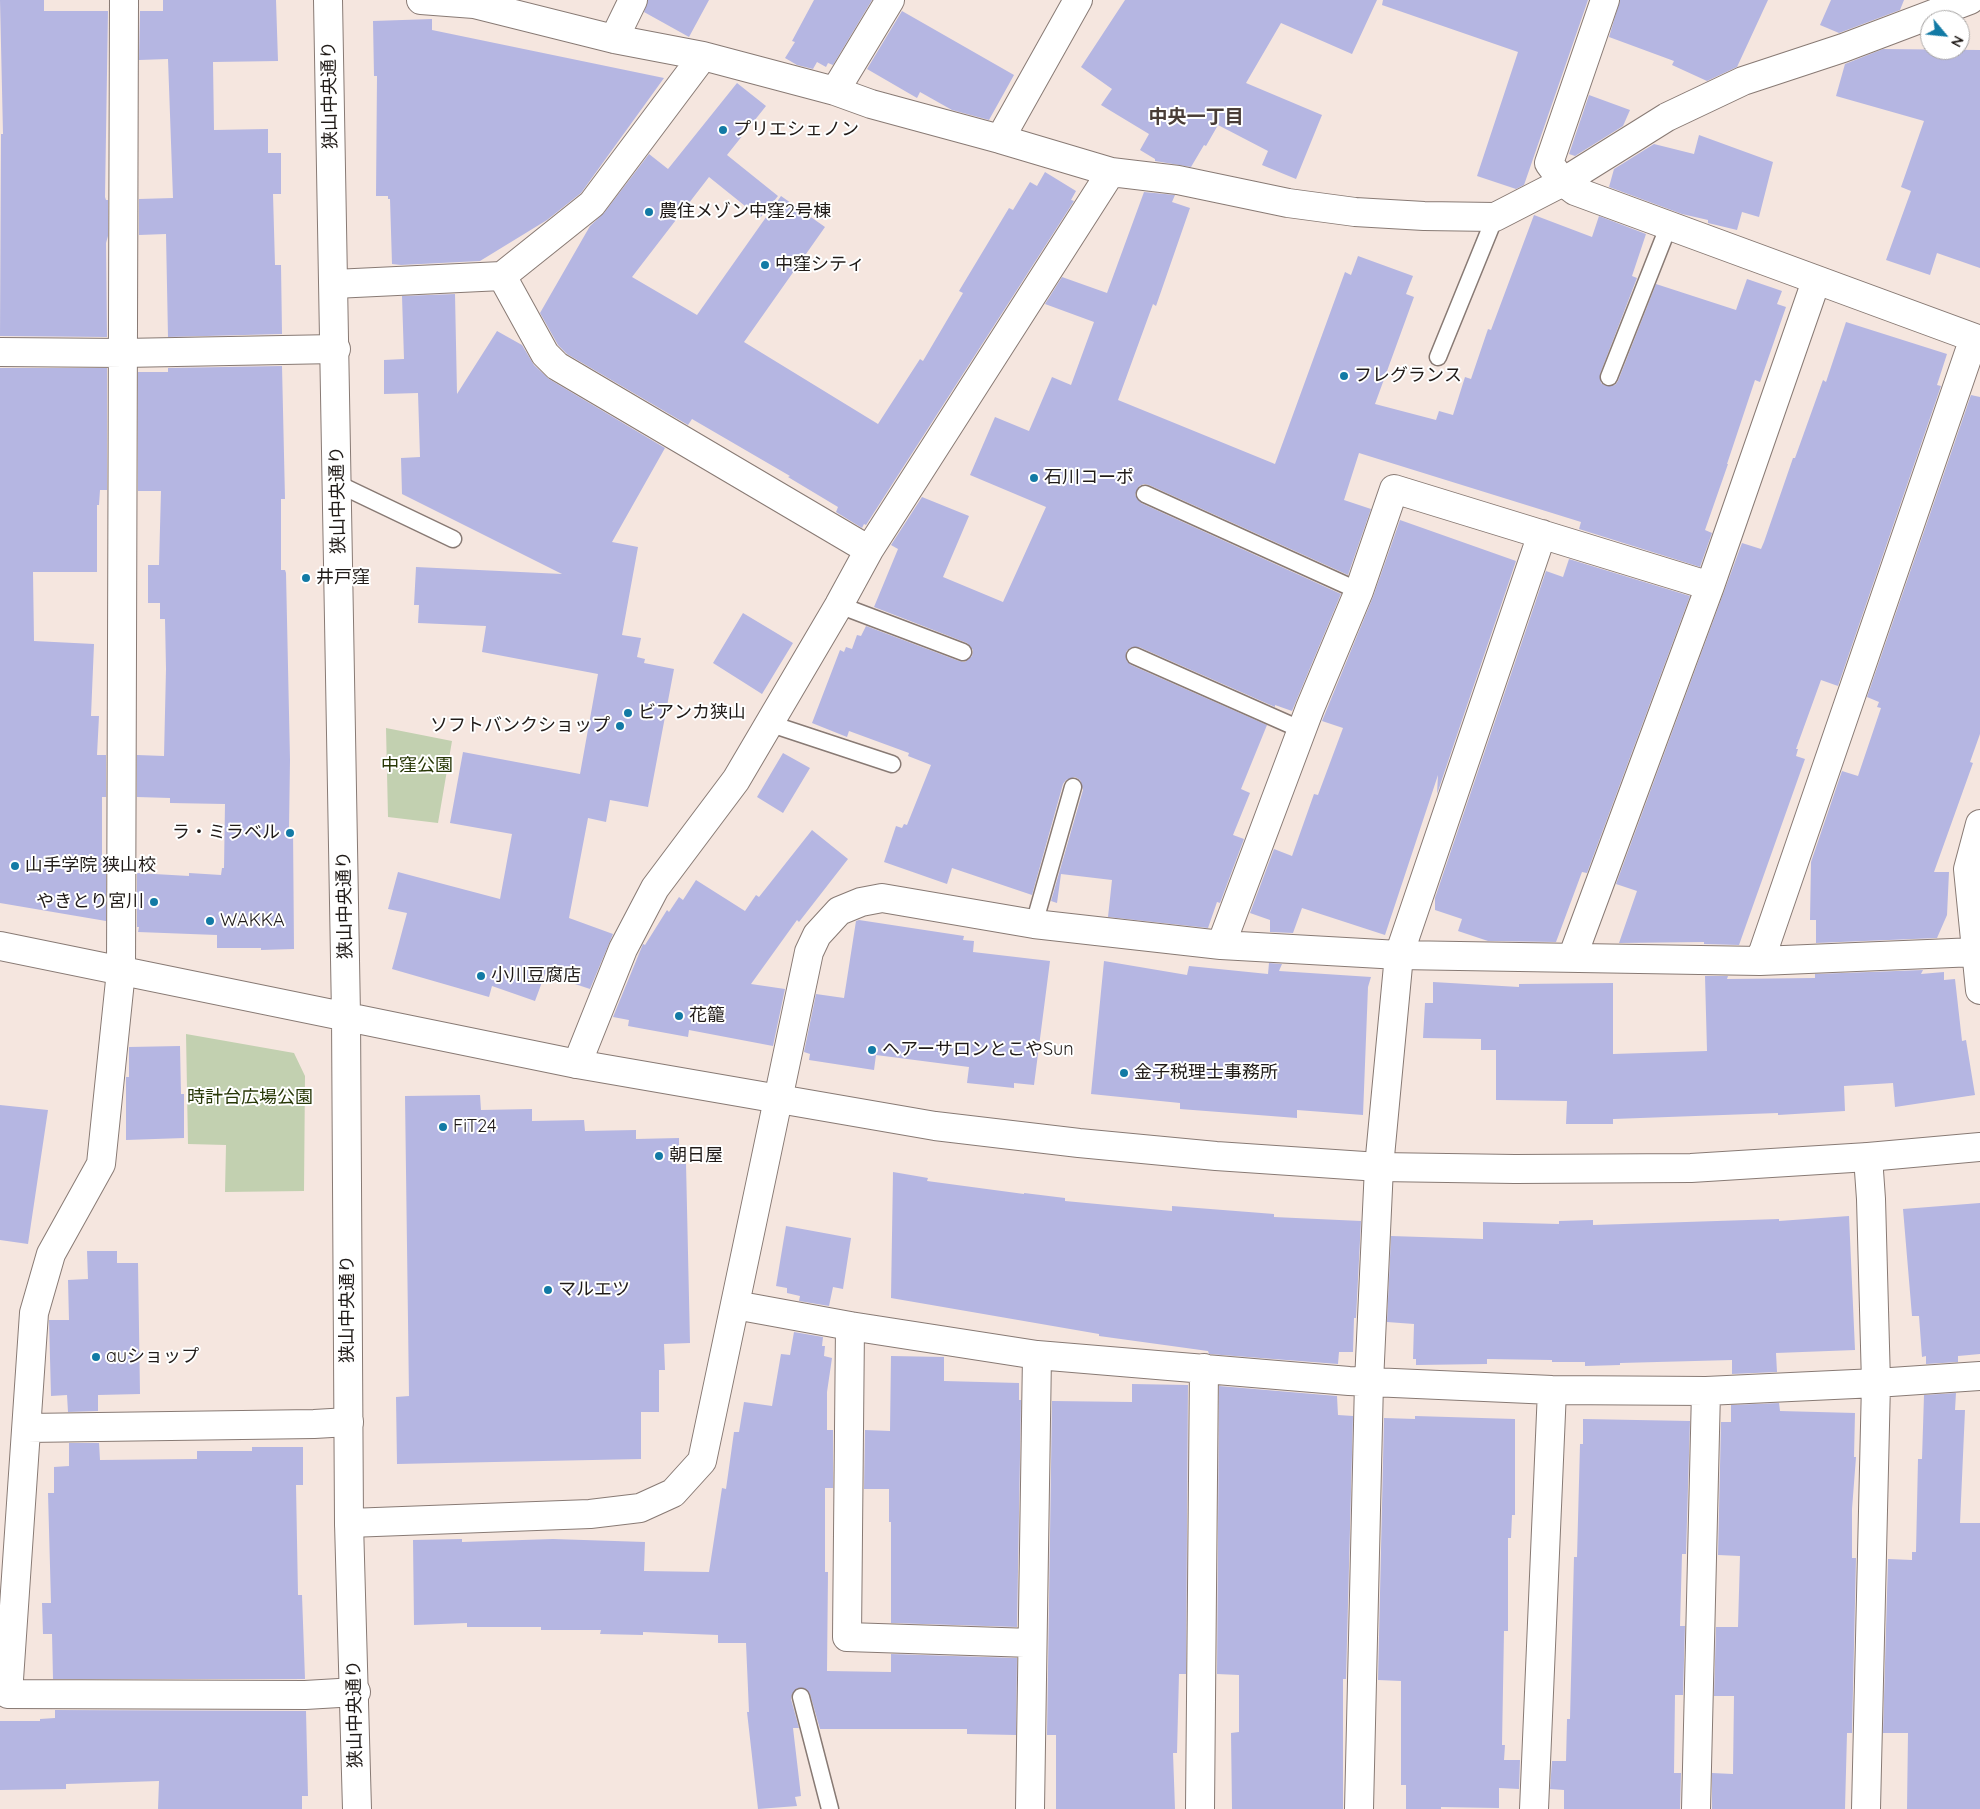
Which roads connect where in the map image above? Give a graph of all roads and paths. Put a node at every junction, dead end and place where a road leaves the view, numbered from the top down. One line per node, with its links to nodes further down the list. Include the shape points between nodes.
1 (124, 0): 24 (street)
2 (328, 0): 20 (street, 狭山中央通り)
3 (421, 0): 9 (street)
4 (633, 0): 10 (street)
5 (890, 0): 12 (street)
6 (1078, 0): 13 (street)
7 (1605, 0): 15 (street, via 1549,163)
8 (1970, 0): 15 (street, via 1843,48 1743,81 1667,118)
9 (475, 2): 10 (street)
10 (614, 39): 11 (street)
11 (703, 56): 12 (street); 18 (street, via 592,204)
12 (835, 91): 13 (street)
13 (1000, 139): 14 (street)
14 (1111, 172): 16 (street, via 1178,180 1288,203 1355,212); 31 (street)
15 (1563, 182): 16 (street); 17 (street, via 1575,191)
16 (1495, 217): 25 (lane)
17 (1669, 225): 19 (street); 26 (lane)
18 (502, 276): 20 (street); 31 (street, via 545,354 557,366)
19 (1816, 281): 21 (street); 32 (street)
20 (334, 284): 22 (street, 狭山中央通り)
21 (1977, 339): 48 (street)
22 (336, 349): 24 (street); 27 (street, 狭山中央通り)
23 (0, 352): 24 (street)
24 (123, 353): 49 (street)
25 (1438, 357)
26 (1609, 377)
27 (338, 484): 30 (lane); 51 (street, 狭山中央通り)
28 (1145, 494): 33 (lane)
29 (1542, 534): 32 (street); 33 (street, via 1394,489); 46 (street)
30 (453, 539)
31 (869, 550): 34 (street)
32 (1710, 586): 47 (street)
33 (1359, 591): 38 (street)
34 (839, 605): 35 (lane); 37 (street)
35 (963, 652)
36 (1135, 656): 38 (lane)
37 (768, 723): 39 (lane); 52 (street, via 736,780 655,888 623,948)
38 (1302, 730): 43 (street)
39 (892, 764)
40 (1073, 788): 42 (lane)
41 (1980, 824): 45 (street, via 1968,869)
42 (1034, 924): 43 (street); 53 (street, via 882,898 839,911 817,935 809,952)
43 (1221, 945): 46 (street)
44 (0, 946): 49 (street)
45 (1976, 952): 48 (street); 50 (street)
46 (1399, 955): 47 (street); 56 (street)
47 (1572, 958): 48 (street)
48 (1760, 961)
49 (121, 971): 51 (street); 67 (street, via 101,1164 52,1254 34,1313)
50 (1980, 990)
51 (346, 1015): 52 (street); 66 (street, 狭山中央通り)
52 (577, 1064): 53 (street)
53 (779, 1100): 56 (street, via 935,1126 1079,1143); 57 (street)
54 (1980, 1146): 55 (street)
55 (1868, 1157): 56 (street, via 1691,1168); 63 (street)
56 (1379, 1167): 62 (street)
57 (735, 1305): 58 (street); 68 (street, via 702,1461 673,1492 640,1508 600,1513)
58 (850, 1326): 59 (street); 69 (street, via 847,1637)
59 (1037, 1354): 60 (street); 69 (street)
60 (1204, 1368): 62 (street); 75 (street)
61 (1980, 1376): 63 (street)
62 (1369, 1382): 64 (street); 76 (street)
63 (1876, 1383): 65 (street); 79 (street)
64 (1552, 1390): 65 (street); 77 (street)
65 (1706, 1391): 78 (street)
66 (349, 1422): 67 (street); 68 (street, 狭山中央通り)
67 (27, 1428): 70 (street, via 8,1694 305,1695)
68 (349, 1523): 70 (street, 狭山中央通り)
69 (1032, 1643): 74 (street)
70 (356, 1692): 72 (street, 狭山中央通り)
71 (801, 1697): 73 (lane)
72 (358, 1809)
73 (830, 1809)
74 (1030, 1809)
75 (1200, 1809)
76 (1359, 1809)
77 (1534, 1809)
78 (1696, 1809)
79 (1866, 1809)

